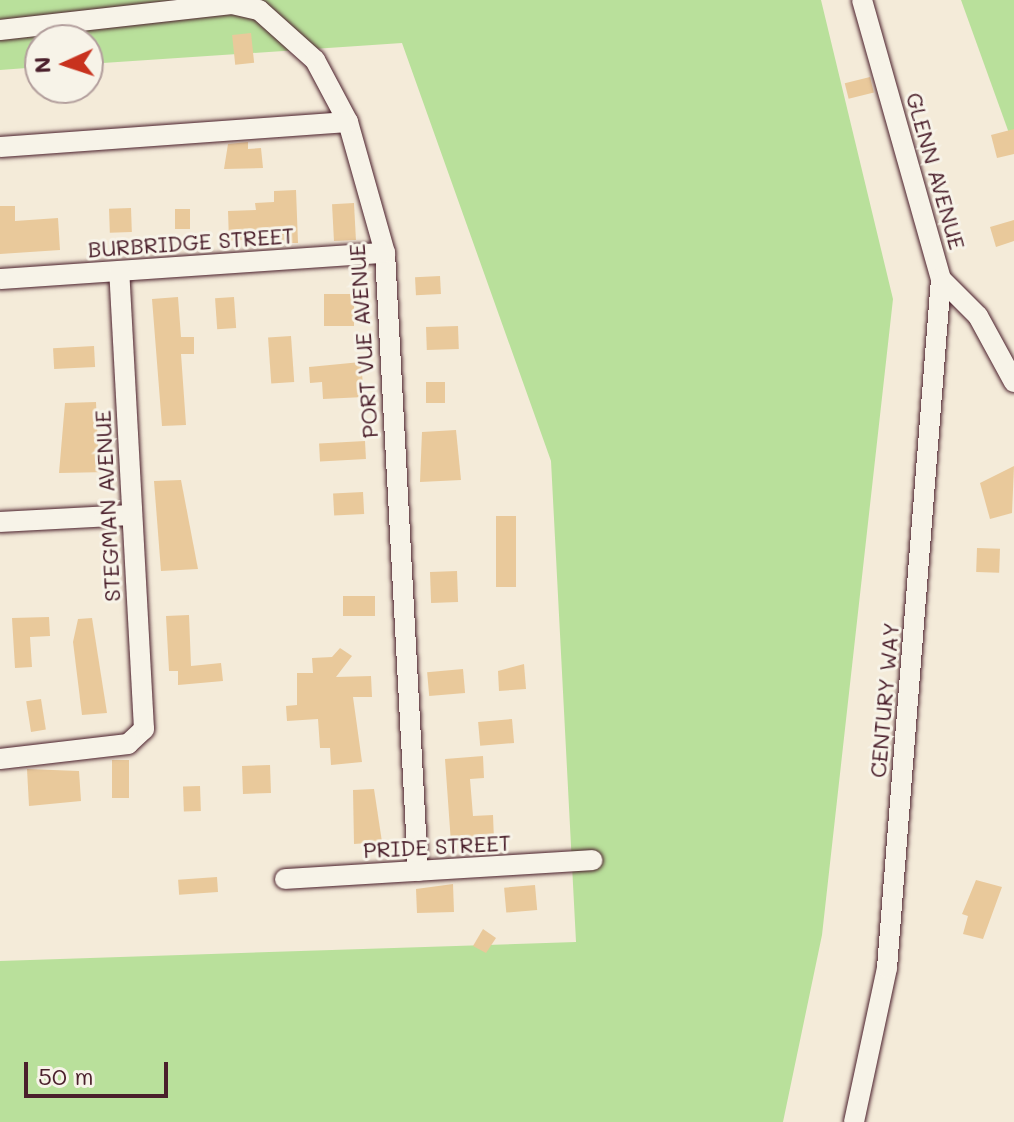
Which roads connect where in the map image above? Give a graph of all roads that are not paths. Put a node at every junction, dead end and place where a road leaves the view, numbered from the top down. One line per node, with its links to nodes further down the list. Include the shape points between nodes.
1 (862, 0): 8 (street, GLENN AVENUE)
2 (0, 30): 3 (street, PORT VUE AVENUE, via 232,4 259,10 315,60)
3 (348, 122): 4 (street); 5 (street, PORT VUE AVENUE)
4 (0, 147)
5 (385, 253): 6 (street, BURBRIDGE STREET); 14 (street, PORT VUE AVENUE)
6 (119, 272): 7 (street, BURBRIDGE STREET); 10 (street, STEGMAN AVENUE)
7 (0, 279)
8 (941, 279): 9 (street, GLENN AVENUE, via 978,316); 16 (street, CENTURY WAY, via 887,968)
9 (1014, 382)
10 (130, 515): 11 (street); 12 (street, STEGMAN AVENUE, via 140,737)
11 (0, 522)
12 (0, 759)
13 (592, 860): 14 (street, PRIDE STREET)
14 (418, 871): 15 (street, PRIDE STREET)
15 (285, 879)
16 (854, 1122)

